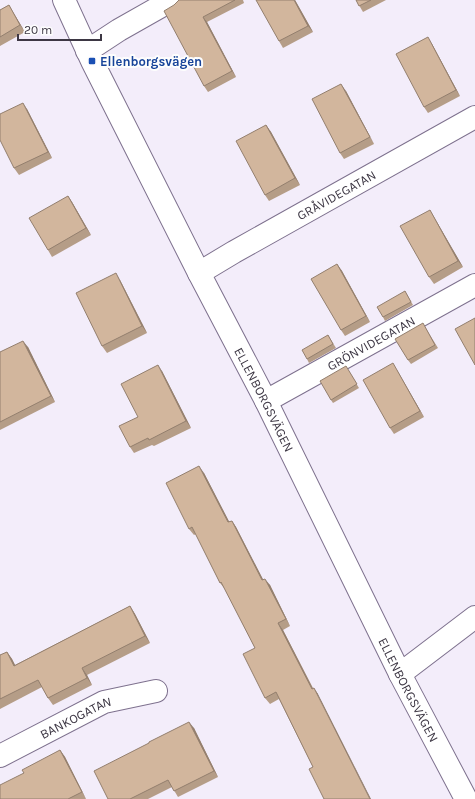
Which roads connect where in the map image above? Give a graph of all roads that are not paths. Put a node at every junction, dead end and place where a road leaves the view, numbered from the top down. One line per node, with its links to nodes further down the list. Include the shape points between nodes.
1 (64, 0): 3 (street, ELLENBORGSVÄGEN)
2 (172, 0): 3 (street)
3 (87, 51): 5 (street, ELLENBORGSVÄGEN)
4 (475, 117): 5 (street, GRÅVIDEGATAN)
5 (199, 273): 7 (street, ELLENBORGSVÄGEN)
6 (475, 285): 7 (street, GRÖNVIDEGATAN)
7 (266, 401): 9 (street, ELLENBORGSVÄGEN)
8 (475, 617): 9 (street)
9 (400, 674): 12 (street, ELLENBORGSVÄGEN)
10 (156, 691): 11 (street, BANKOGATAN, via 104,702)
11 (0, 756)
12 (466, 799)

